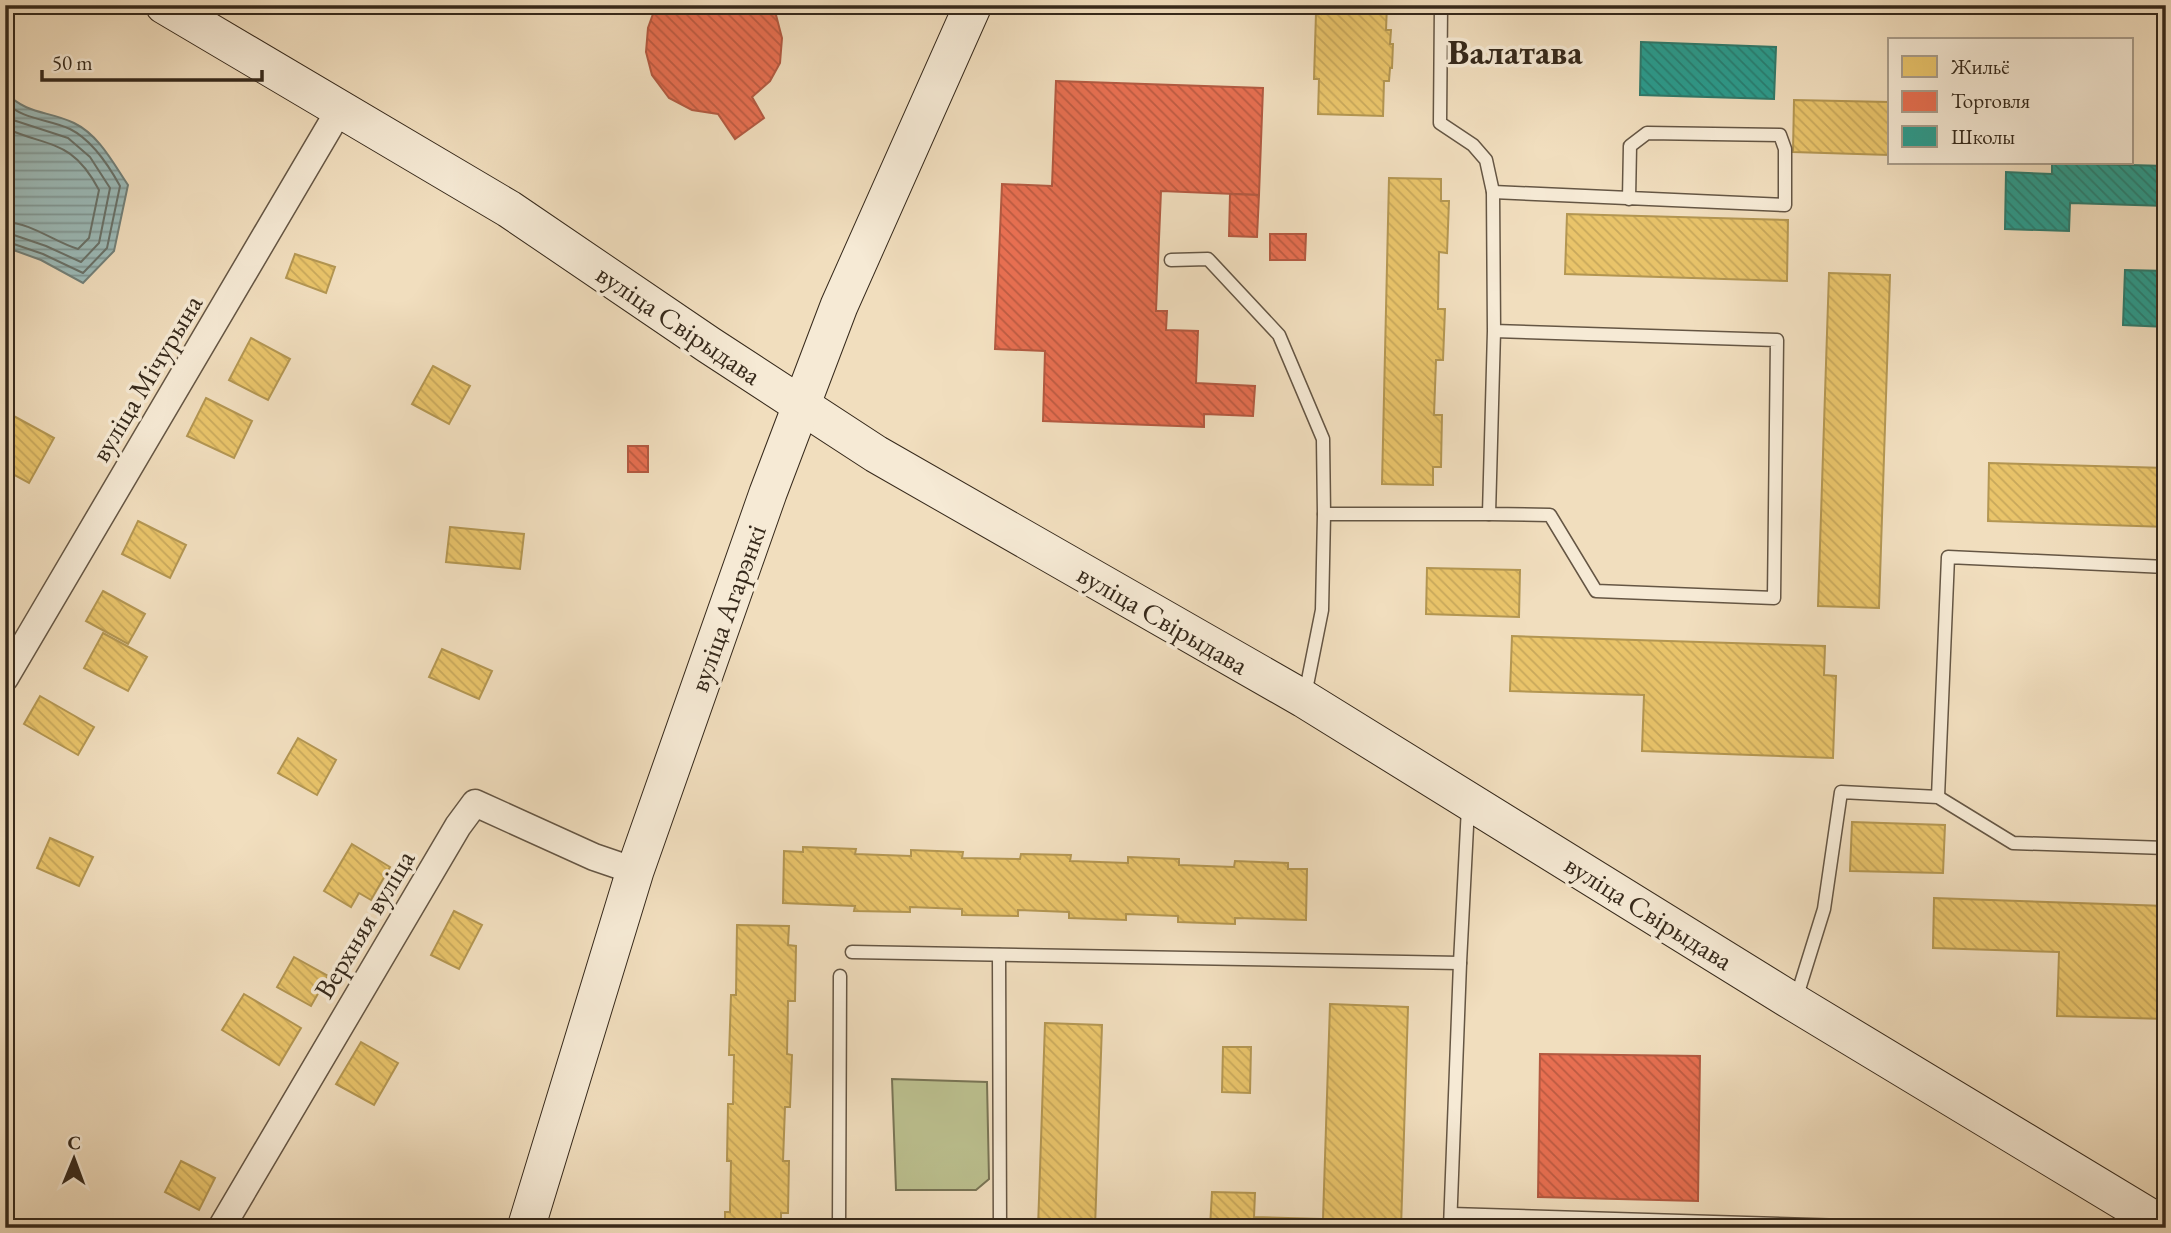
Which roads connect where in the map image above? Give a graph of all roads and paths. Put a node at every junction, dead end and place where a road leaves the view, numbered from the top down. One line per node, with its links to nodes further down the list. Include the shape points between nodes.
1 (164, 5): 4 (main road, вуліца Свірыдава)
2 (973, 5): 9 (main road, вуліца Агарэнкі, via 844,293)
3 (1441, 5): 5 (lane, via 1440,123 1473,145 1486,160)
4 (340, 109): 9 (main road, вуліца Свірыдава, via 509,209); 13 (street, вуліца Мічурына)
5 (1493, 192): 6 (lane); 8 (lane)
6 (1629, 199): 6 (lane, via 1785,205 1785,149 1780,135 1647,133 1630,146)
7 (1171, 261): 10 (lane, via 1208,259 1279,335 1323,439)
8 (1494, 331): 11 (lane); 11 (lane, via 1777,340 1774,598 1596,591 1550,515)
9 (801, 405): 14 (main road, вуліца Свірыдава, via 876,454); 18 (main road, вуліца Агарэнкі)
10 (1324, 514): 11 (lane); 14 (lane, via 1322,610)
11 (1489, 514)
12 (2166, 567): 15 (lane, via 1948,557)
13 (5, 678)
14 (1304, 699): 16 (main road, вуліца Свірыдава)
15 (1938, 797): 17 (lane, via 2013,843); 23 (lane, via 1841,792 1824,909)
16 (1468, 800): 21 (lane); 23 (main road, вуліца Свірыдава)
17 (2166, 848)
18 (635, 871): 26 (street, Верхняя вуліца, via 475,803); 27 (main road, вуліца Агарэнкі)
19 (852, 952): 20 (lane)
20 (999, 956): 21 (lane); 29 (lane)
21 (1460, 962): 24 (lane)
22 (840, 976): 28 (lane)
23 (1795, 1003): 25 (main road, вуліца Свірыдава)
24 (1451, 1214): 30 (lane); 31 (lane)
25 (2147, 1222)
26 (221, 1228)
27 (526, 1228)
28 (839, 1228)
29 (1000, 1228)
30 (1451, 1228)
31 (1913, 1228)

